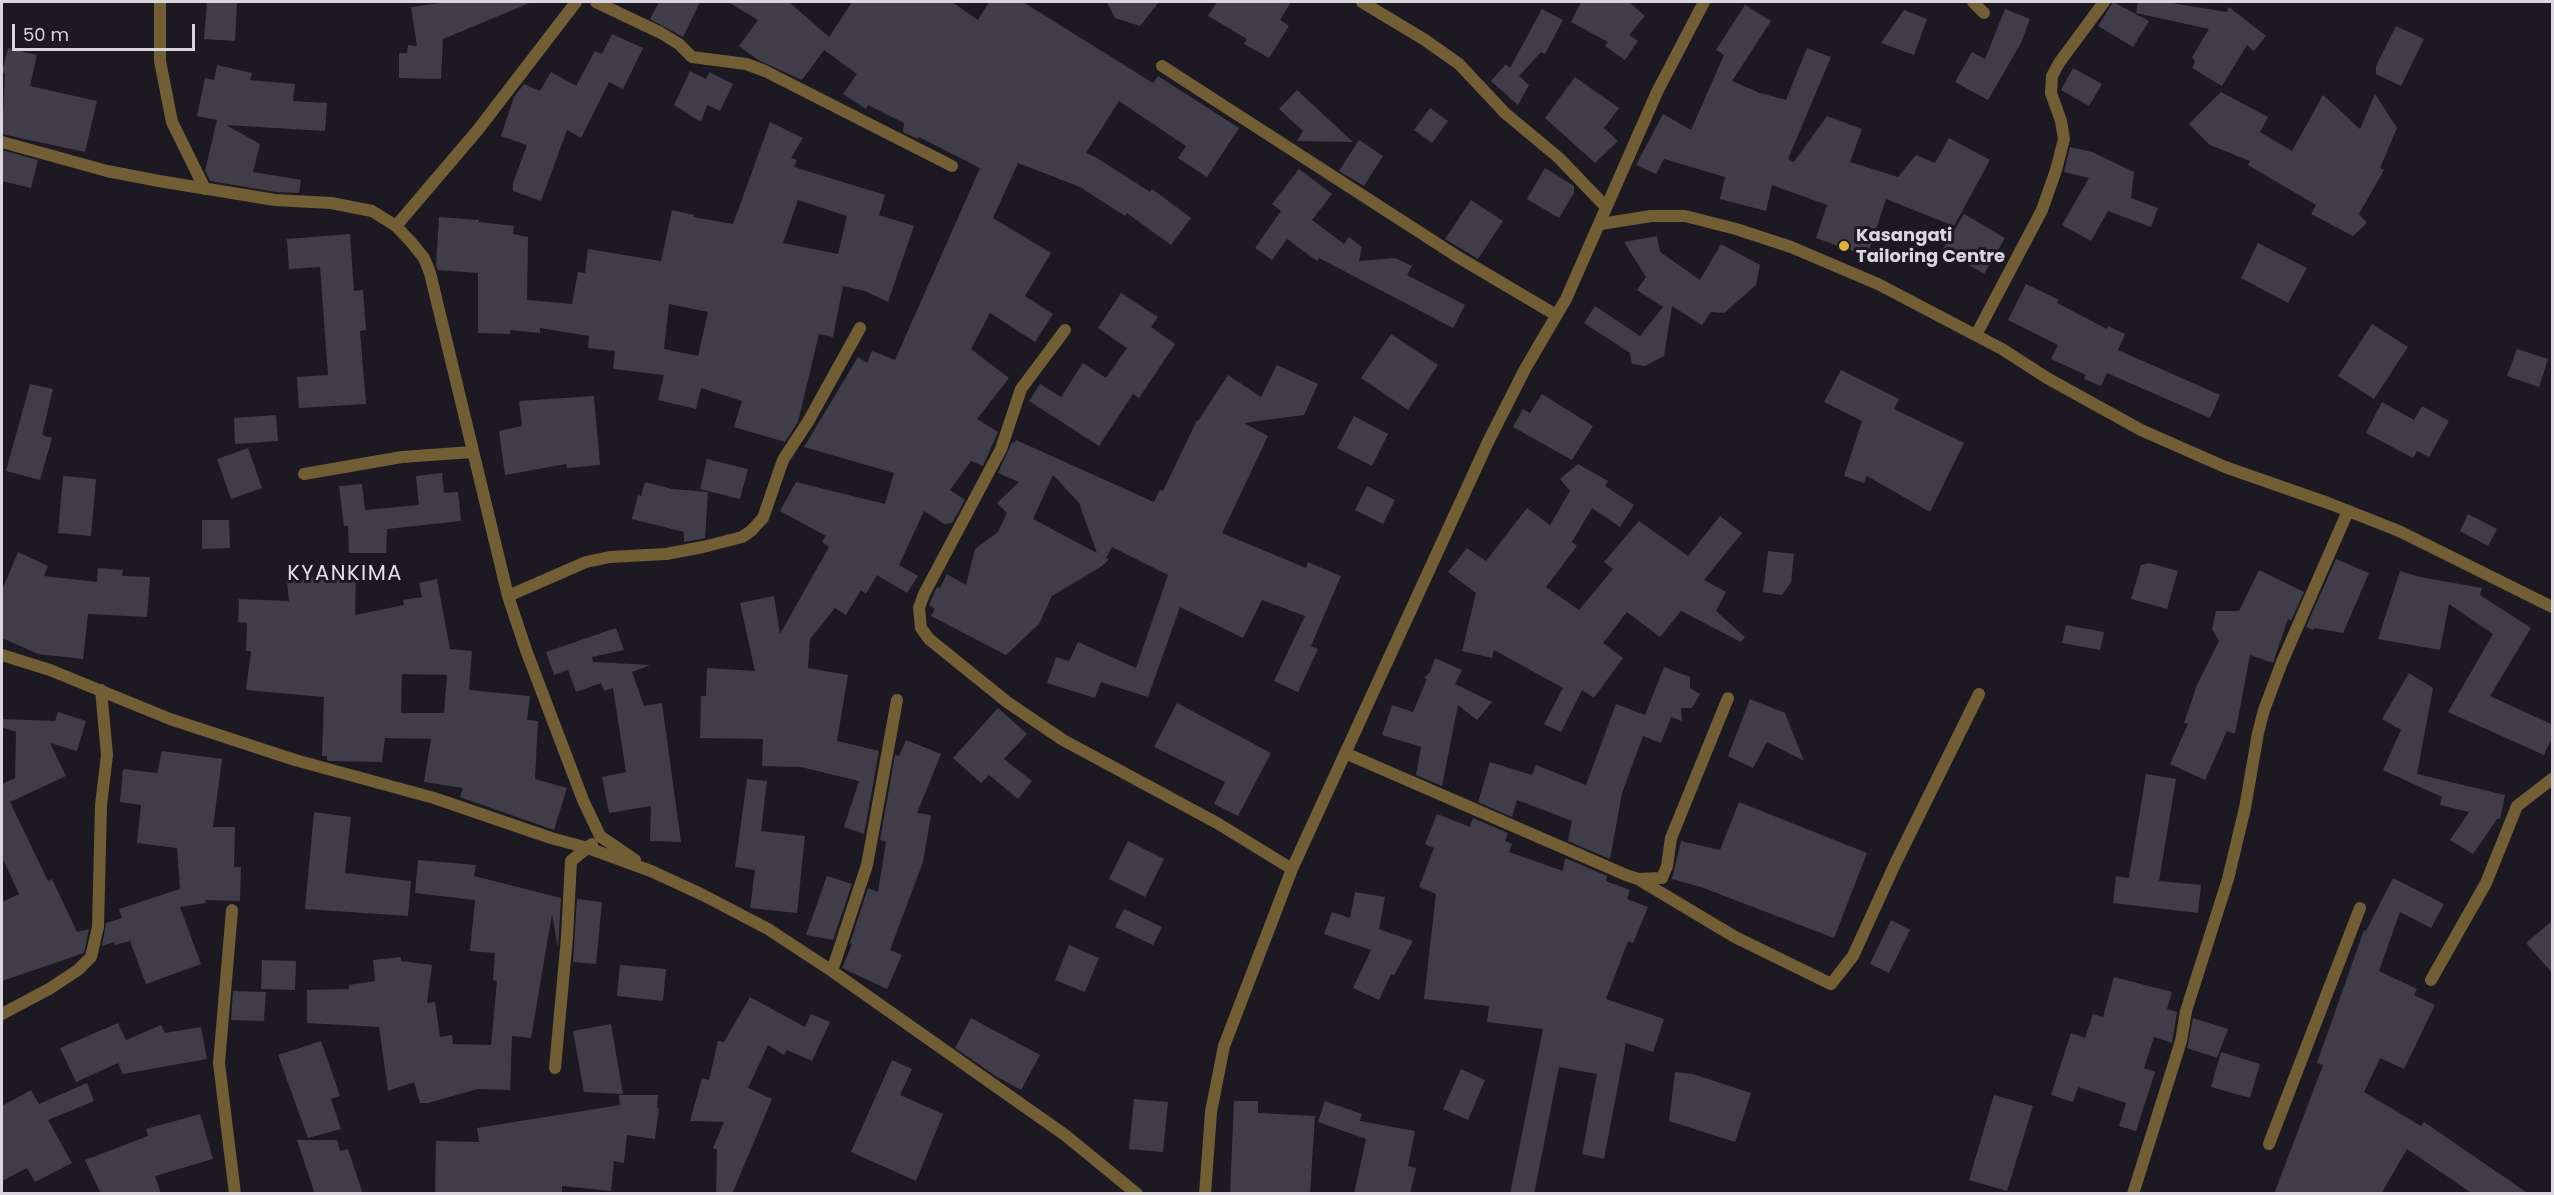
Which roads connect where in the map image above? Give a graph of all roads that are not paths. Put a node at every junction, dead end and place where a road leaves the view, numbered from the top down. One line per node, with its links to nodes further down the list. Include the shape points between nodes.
1 (160, 2): 12 (street, via 160,61 172,122)
2 (576, 2): 15 (street, via 477,131)
3 (596, 2): 11 (street, via 670,38 692,57 746,63 765,70)
4 (1362, 2): 13 (street, via 1459,64 1505,113 1559,158)
5 (1704, 2): 13 (street, via 1657,92)
6 (1973, 2): 8 (street)
7 (2104, 2): 19 (street, via 2052,76 2050,93 2064,139 2056,170 2042,210)
8 (1984, 13)
9 (1162, 66): 16 (street, via 1458,257)
10 (2, 142): 12 (street, via 107,171)
11 (952, 166)
12 (205, 189): 15 (street, via 275,200 331,203 372,211)
13 (1606, 207): 14 (street)
14 (1601, 224): 16 (street); 19 (street, via 1685,216 1736,229 1869,280)
15 (396, 226): 20 (street, via 424,258 430,273)
16 (1556, 315): 30 (street, via 1488,442)
17 (860, 328): 23 (street, via 783,460 763,518 751,531 742,537 666,554 586,562)
18 (1065, 330): 34 (street, via 1021,390 1000,449 924,594 921,628 929,639 1007,702 1063,740 1217,823)
19 (1976, 335): 22 (street, via 2141,430 2225,467)
20 (472, 452): 21 (street, via 402,457); 23 (street)
21 (304, 474)
22 (2348, 511): 24 (street, via 2398,531); 47 (street, via 2264,710 2228,879)
23 (508, 596): 32 (street)
24 (2553, 607)
25 (2, 655): 26 (street)
26 (101, 690): 33 (street, via 170,720); 41 (street, via 107,755 101,805 98,927 91,957 49,989)
27 (1979, 694): 36 (street, via 1853,956 1831,984 1735,937)
28 (1728, 698): 36 (street, via 1671,838 1662,878)
29 (897, 700): 39 (street, via 867,865)
30 (1345, 753): 34 (street); 36 (street)
31 (2553, 779): 40 (street, via 2517,806 2486,883)
32 (600, 836): 33 (street); 35 (street)
33 (588, 848): 35 (street); 42 (street, via 571,861)
34 (1292, 869): 46 (street, via 1224,1046 1211,1112)
35 (651, 871): 39 (street, via 768,929)
36 (1638, 879)
37 (2360, 908): 43 (street)
38 (232, 910): 44 (street, via 219,1063)
39 (832, 971): 45 (street, via 1065,1135)
40 (2432, 980)
41 (2, 1014)
42 (555, 1068)
43 (2269, 1144)
44 (236, 1194)
45 (1137, 1194)
46 (1205, 1194)
47 (2133, 1194)

